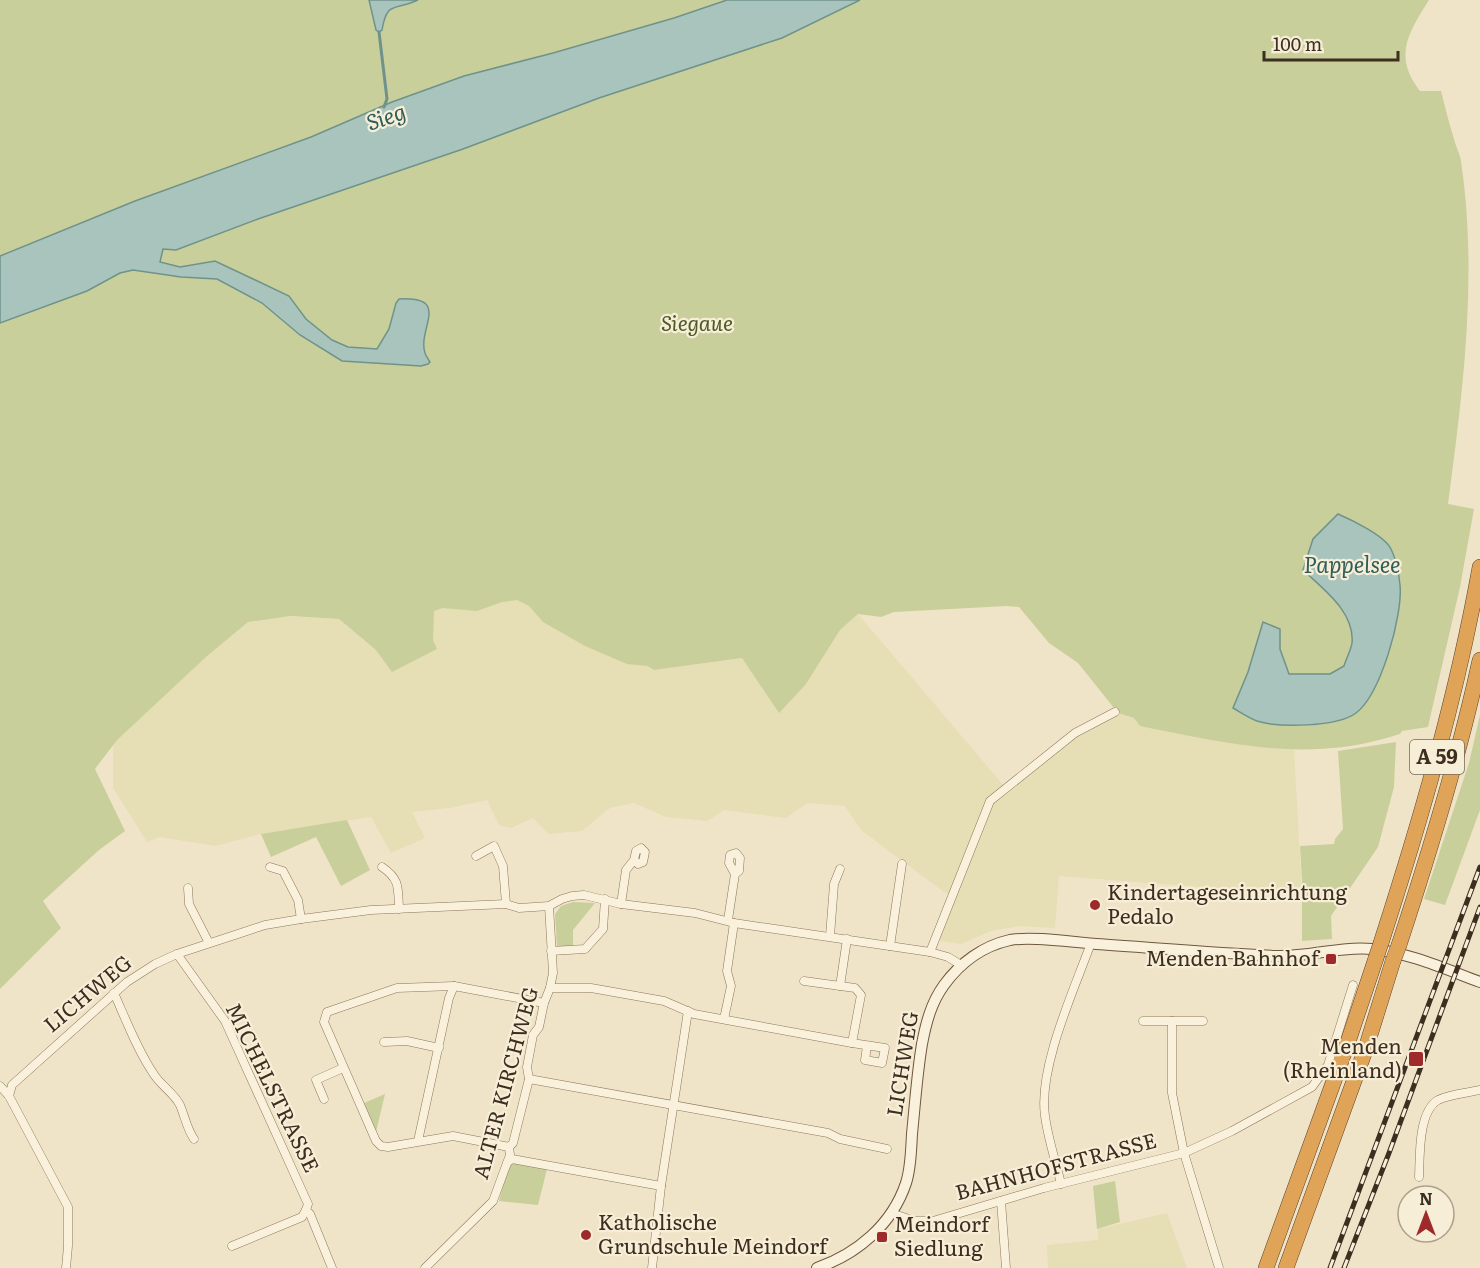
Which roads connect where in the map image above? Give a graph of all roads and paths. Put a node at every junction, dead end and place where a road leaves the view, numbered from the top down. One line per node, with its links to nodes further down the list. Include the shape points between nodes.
1 (1480, 567): 72 (highway, A 59, bridge, via 1459,671 1414,839 1348,1042)
2 (1480, 660): 73 (highway, A 59, bridge, via 1432,844 1366,1048)
3 (1115, 712): 25 (street, via 1075,733 990,801)
4 (476, 856): 13 (street, via 494,846 503,866)
5 (634, 860): 14 (street, via 626,870)
6 (902, 864): 23 (street)
7 (270, 867): 17 (street, via 283,871 298,900)
8 (382, 867): 16 (street, via 398,884)
9 (840, 869): 19 (street, via 834,884)
10 (735, 874): 18 (street)
11 (188, 888): 21 (street, via 189,904)
12 (605, 899): 14 (street, LICHWEG); 15 (street, LICHWEG, via 572,896); 24 (street, via 603,929 585,949)
13 (506, 904): 15 (street, LICHWEG, via 519,908); 16 (street, LICHWEG)
14 (621, 904): 18 (street, LICHWEG)
15 (549, 906): 24 (street, ALTER KIRCHWEG)
16 (399, 909): 17 (street, LICHWEG)
17 (301, 919): 21 (street, LICHWEG, via 264,925)
18 (731, 921): 19 (street, LICHWEG); 37 (street, via 727,972 731,986)
19 (830, 936): 20 (street, LICHWEG)
20 (847, 939): 23 (street, LICHWEG); 32 (street)
21 (209, 943): 26 (street, LICHWEG)
22 (1091, 943): 27 (main road, via 1013,939 990,945); 29 (main road, via 1279,956 1355,948 1405,954); 59 (street, via 1058,1035 1046,1087 1045,1116)
23 (890, 945): 25 (street, LICHWEG)
24 (551, 951): 33 (street, ALTER KIRCHWEG)
25 (930, 952): 27 (street, LICHWEG)
26 (177, 954): 34 (street, LICHWEG, via 154,964); 62 (street, MICHELSTRASSE, via 225,1021 308,1204)
27 (961, 965): 63 (main road, LICHWEG, via 939,993 926,1023 910,1162 906,1183)
28 (804, 981): 32 (street)
29 (1480, 982)
30 (1353, 985): 56 (street, BAHNHOFSTRASSE, via 1328,1065 1312,1086)
31 (454, 986): 35 (street); 44 (street); 45 (street, via 398,988 327,1012 324,1022)
32 (840, 986): 42 (street, via 855,988 861,995)
33 (550, 988): 35 (street, ALTER KIRCHWEG); 36 (street, via 591,988 664,1001)
34 (114, 993): 49 (street, LICHWEG, via 12,1085); 52 (street, via 144,1060 179,1104)
35 (544, 1003): 46 (street, ALTER KIRCHWEG, via 539,1027 533,1035 527,1067)
36 (688, 1011): 37 (street); 51 (street)
37 (724, 1019): 42 (street)
38 (1143, 1021): 39 (street)
39 (1172, 1021): 40 (street); 56 (street, BAHNHOFSTRASSE, via 1172,1093)
40 (1203, 1021)
41 (384, 1042): 44 (street, via 407,1041)
42 (852, 1043): 43 (street)
43 (867, 1046)
44 (439, 1048): 53 (street)
45 (343, 1068): 50 (street, via 316,1080); 53 (street, via 381,1146)
46 (529, 1079): 51 (street); 54 (street, ALTER KIRCHWEG)
47 (0, 1086): 49 (street)
48 (1480, 1090): 58 (street, via 1433,1104 1420,1136)
49 (9, 1096): 65 (street, via 68,1207)
50 (324, 1099)
51 (673, 1104): 55 (street, via 828,1132 840,1139); 60 (street)
52 (194, 1139)
53 (418, 1141): 54 (street, via 453,1136)
54 (509, 1147): 57 (street, ALTER KIRCHWEG)
55 (886, 1149)
56 (1184, 1153): 59 (street, BAHNHOFSTRASSE); 71 (street)
57 (507, 1163): 60 (street, via 512,1159); 67 (street, ALTER KIRCHWEG, via 493,1201)
58 (1419, 1177)
59 (1061, 1184): 61 (street, BAHNHOFSTRASSE)
60 (661, 1186): 68 (street)
61 (1001, 1201): 63 (street, BAHNHOFSTRASSE, via 933,1221 915,1221); 70 (street)
62 (306, 1210): 64 (street, via 302,1217); 66 (street, MICHELSTRASSE)
63 (891, 1212): 69 (main road, via 861,1246)
64 (232, 1246)
65 (66, 1268)
66 (332, 1268)
67 (425, 1268)
68 (652, 1268)
69 (817, 1268)
70 (1006, 1268)
71 (1219, 1268)
72 (1266, 1268)
73 (1286, 1268)

